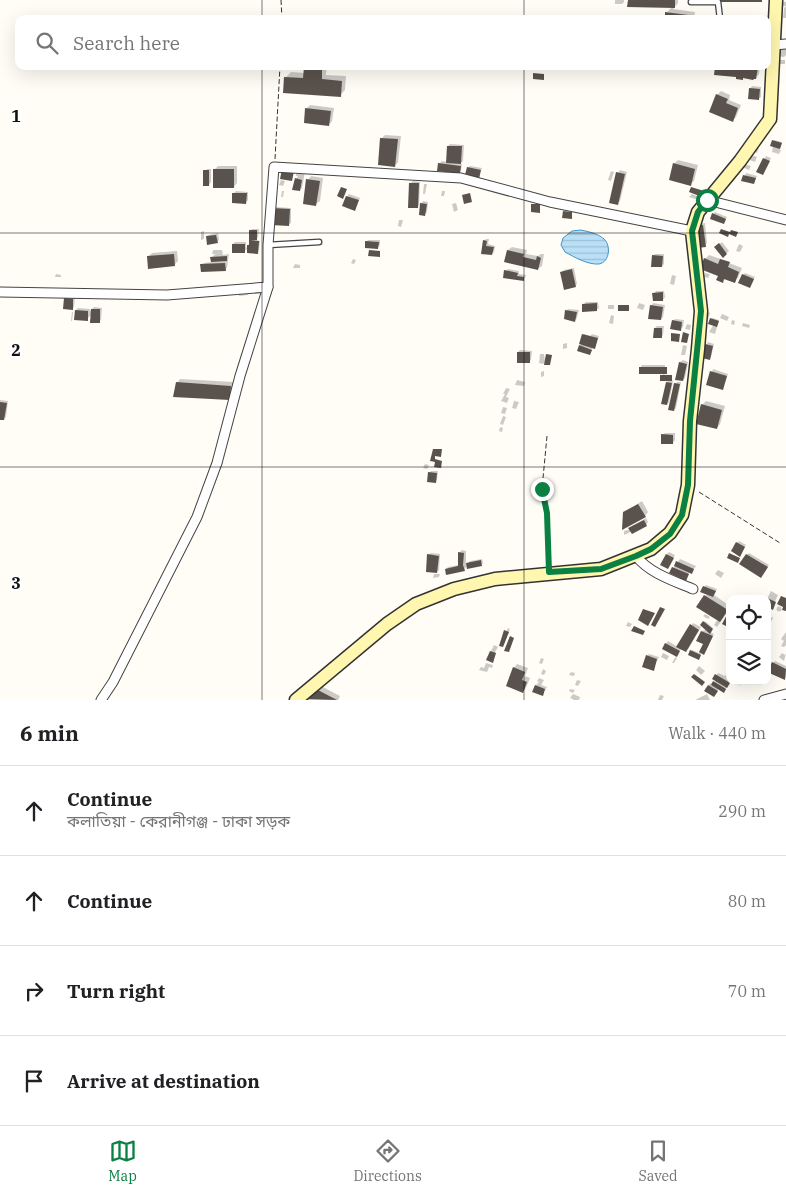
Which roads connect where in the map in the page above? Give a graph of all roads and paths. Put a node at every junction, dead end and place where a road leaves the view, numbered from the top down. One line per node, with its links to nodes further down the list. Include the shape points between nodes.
1 (281, 0): 5 (path)
2 (776, 0): 7 (main road)
3 (717, 1): 4 (lane); 6 (lane)
4 (691, 2)
5 (282, 15)
6 (719, 15)
7 (775, 49): 10 (main road, via 770,119)
8 (280, 70): 9 (path)
9 (274, 167): 12 (street, via 461,178 550,202); 14 (street)
10 (707, 200): 11 (street); 12 (main road, via 698,212)
11 (786, 220)
12 (692, 231): 18 (main road, via 701,311 690,421)
13 (319, 242): 14 (lane)
14 (268, 245): 15 (street)
15 (268, 287): 16 (street, via 167,295); 24 (street, via 217,463 197,517)
16 (0, 292)
17 (547, 436): 21 (path, via 542,489 547,513)
18 (688, 485): 19 (path); 20 (main road, via 682,515 670,534)
19 (780, 543)
20 (636, 556): 21 (main road, via 601,569); 22 (street, via 665,577)
21 (549, 572): 25 (main road, via 495,579 454,589 416,604)
22 (693, 590)
23 (786, 694): 26 (street)
24 (101, 700)
25 (296, 700)
26 (764, 700)

